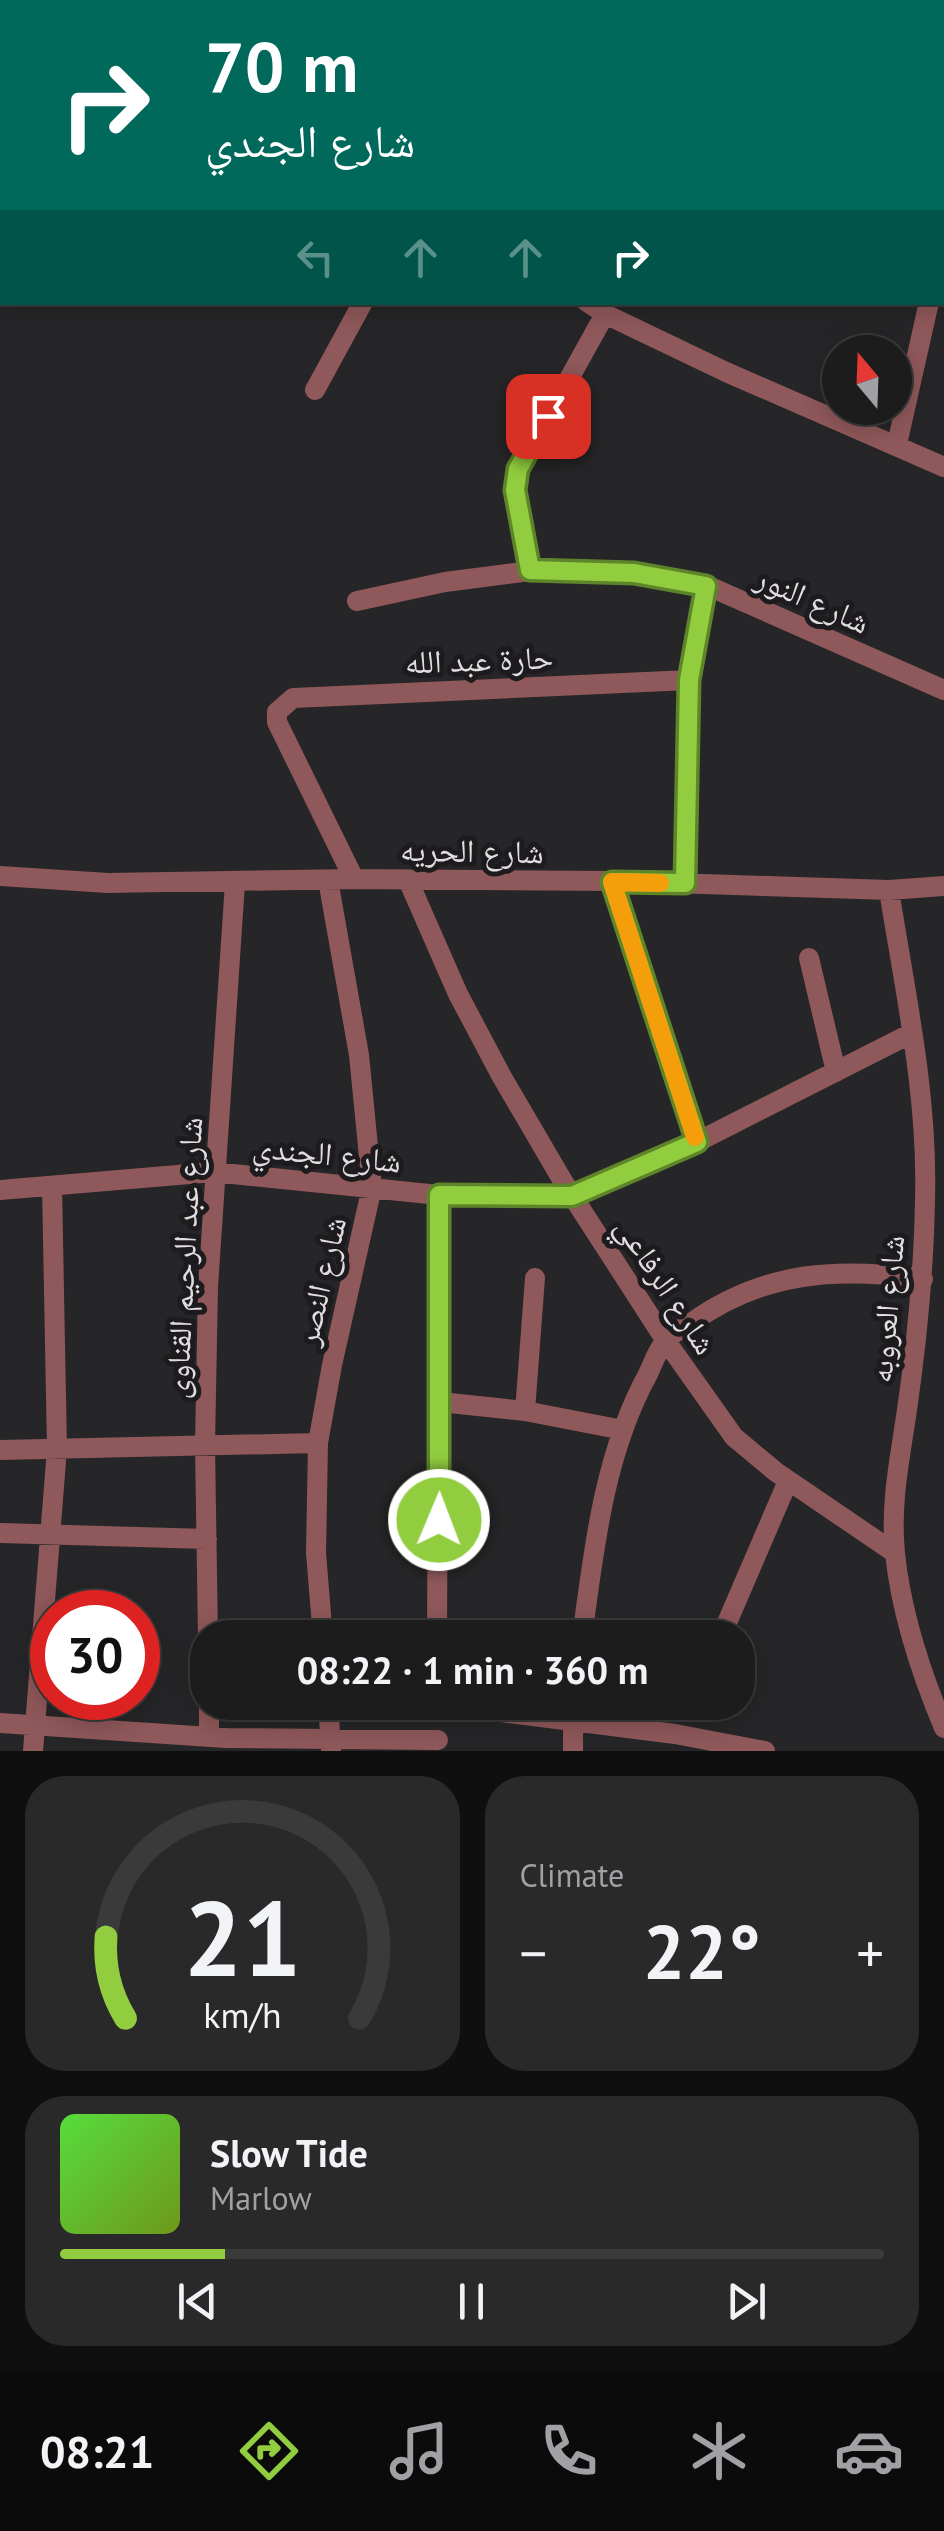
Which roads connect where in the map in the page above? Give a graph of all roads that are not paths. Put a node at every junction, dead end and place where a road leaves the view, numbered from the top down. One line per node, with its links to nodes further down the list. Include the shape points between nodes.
1 (360, 305): 4 (street)
2 (928, 305): 5 (street)
3 (596, 308): 5 (street); 7 (street, via 518,469 515,490)
4 (314, 390)
5 (896, 444): 6 (street)
6 (944, 468)
7 (530, 570): 8 (street, شارع النور, via 634,573); 9 (street, شارع النور)
8 (706, 586): 10 (street); 11 (street, شارع النور)
9 (357, 601)
10 (689, 680): 13 (street, حارة عبد الله, via 294,698 277,712 277,722); 18 (street)
11 (944, 690)
12 (0, 876): 16 (street, شارع الحريه)
13 (354, 879): 14 (street, شارع الحريه); 15 (street, شارع الحريه)
14 (328, 880): 16 (street, شارع الحريه); 27 (street, شارع النصر)
15 (408, 880): 17 (street, شارع الحريه); 30 (street, شارع الرفاعي, via 458,994)
16 (234, 882): 25 (street, شارع عبد الرحيم القناوى)
17 (612, 882): 18 (street, شارع الحريه); 24 (street)
18 (685, 883): 20 (street, شارع الحريه)
19 (944, 886): 20 (street, شارع الحريه)
20 (890, 890): 22 (street, شارع العروبه)
21 (809, 958): 23 (street)
22 (912, 1034): 23 (street, شارع الجندي); 32 (street, شارع العروبه, via 922,1100)
23 (836, 1072): 24 (street, شارع الجندي)
24 (697, 1142): 30 (street, شارع الجندي)
25 (213, 1172): 26 (street, شارع الجندي); 27 (street, شارع الجندي); 38 (street, شارع عبد الرحيم القناوى)
26 (52, 1186): 28 (street, شارع الجندي); 39 (street)
27 (372, 1187): 29 (street, شارع الجندي); 37 (street, شارع النصر)
28 (0, 1190)
29 (439, 1195): 30 (street, شارع الجندي); 34 (street)
30 (572, 1196): 33 (street, شارع الرفاعي)
31 (534, 1278): 35 (street)
32 (923, 1278): 33 (street, via 814,1273 760,1286 710,1309); 45 (street, شارع العروبه, via 894,1493)
33 (666, 1341): 36 (street); 41 (street, شارع الرفاعي, via 734,1437)
34 (440, 1402): 35 (street); 48 (street)
35 (526, 1411): 36 (street)
36 (623, 1430): 49 (street)
37 (318, 1442): 38 (street); 47 (street, شارع النصر)
38 (205, 1445): 39 (street); 44 (street, شارع عبد الرحيم القناوى)
39 (57, 1449): 40 (street); 43 (street)
40 (0, 1450)
41 (788, 1480): 45 (street, شارع الرفاعي); 50 (street)
42 (0, 1533): 43 (street)
43 (50, 1534): 44 (street); 56 (street)
44 (207, 1539): 46 (street, شارع عبد الرحيم القناوى)
45 (895, 1553): 57 (street, شارع العروبه, via 908,1622)
46 (208, 1620)
47 (322, 1620)
48 (437, 1620)
49 (584, 1620)
50 (728, 1620)
51 (329, 1720): 59 (street)
52 (437, 1720): 60 (street)
53 (572, 1720): 63 (street)
54 (606, 1720): 61 (street)
55 (0, 1723): 56 (street)
56 (36, 1724): 58 (street); 62 (street)
57 (944, 1728)
58 (221, 1742): 59 (street)
59 (331, 1745): 60 (street)
60 (438, 1746)
61 (721, 1747): 64 (street)
62 (33, 1751)
63 (572, 1751)
64 (765, 1751)

